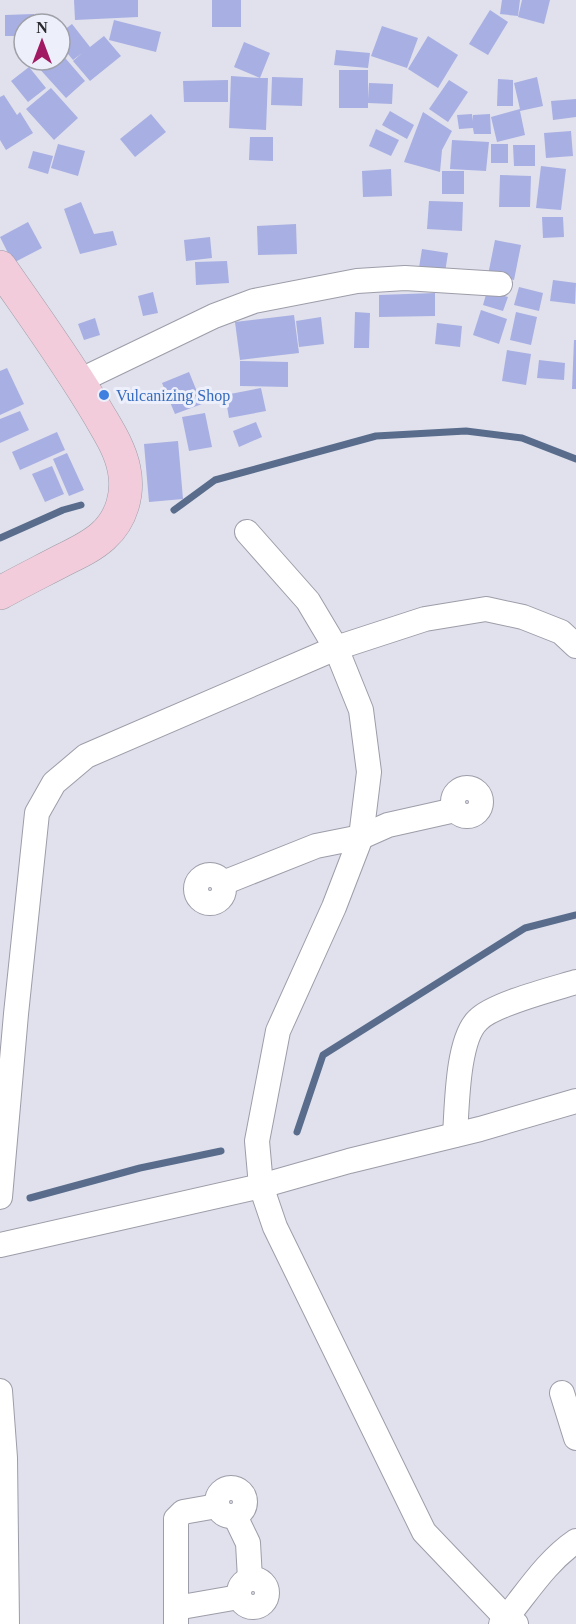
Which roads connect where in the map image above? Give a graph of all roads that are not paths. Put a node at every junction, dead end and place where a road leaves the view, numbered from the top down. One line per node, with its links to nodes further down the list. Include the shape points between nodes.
1 (0, 267): 3 (main road)
2 (500, 284): 3 (street, via 405,278 357,281 254,301 203,321)
3 (80, 381): 5 (main road, via 120,454 125,470 123,506 104,535 88,547)
4 (247, 532): 7 (street, via 308,601)
5 (0, 594)
6 (576, 646): 7 (street, via 561,632 523,616 486,609 425,619)
7 (336, 648): 9 (street, via 361,710 369,772); 15 (street, via 86,756 54,783 37,813)
8 (455, 810): 9 (street, via 388,825)
9 (361, 837): 10 (street, via 316,846); 14 (street, via 278,1031 257,1141)
10 (223, 883)
11 (576, 982): 13 (street, via 493,1009 477,1020 466,1041 458,1081)
12 (576, 1101): 13 (street)
13 (455, 1136): 14 (street)
14 (261, 1186): 16 (street); 22 (street, via 274,1227 424,1532)
15 (0, 1197)
16 (0, 1245)
17 (0, 1391): 23 (street)
18 (562, 1393): 19 (street)
19 (576, 1438)
20 (576, 1541): 22 (street, via 528,1590)
21 (176, 1616): 21 (street, via 176,1519 183,1512 226,1511 248,1543 244,1588)
22 (508, 1622)
23 (7, 1624)

